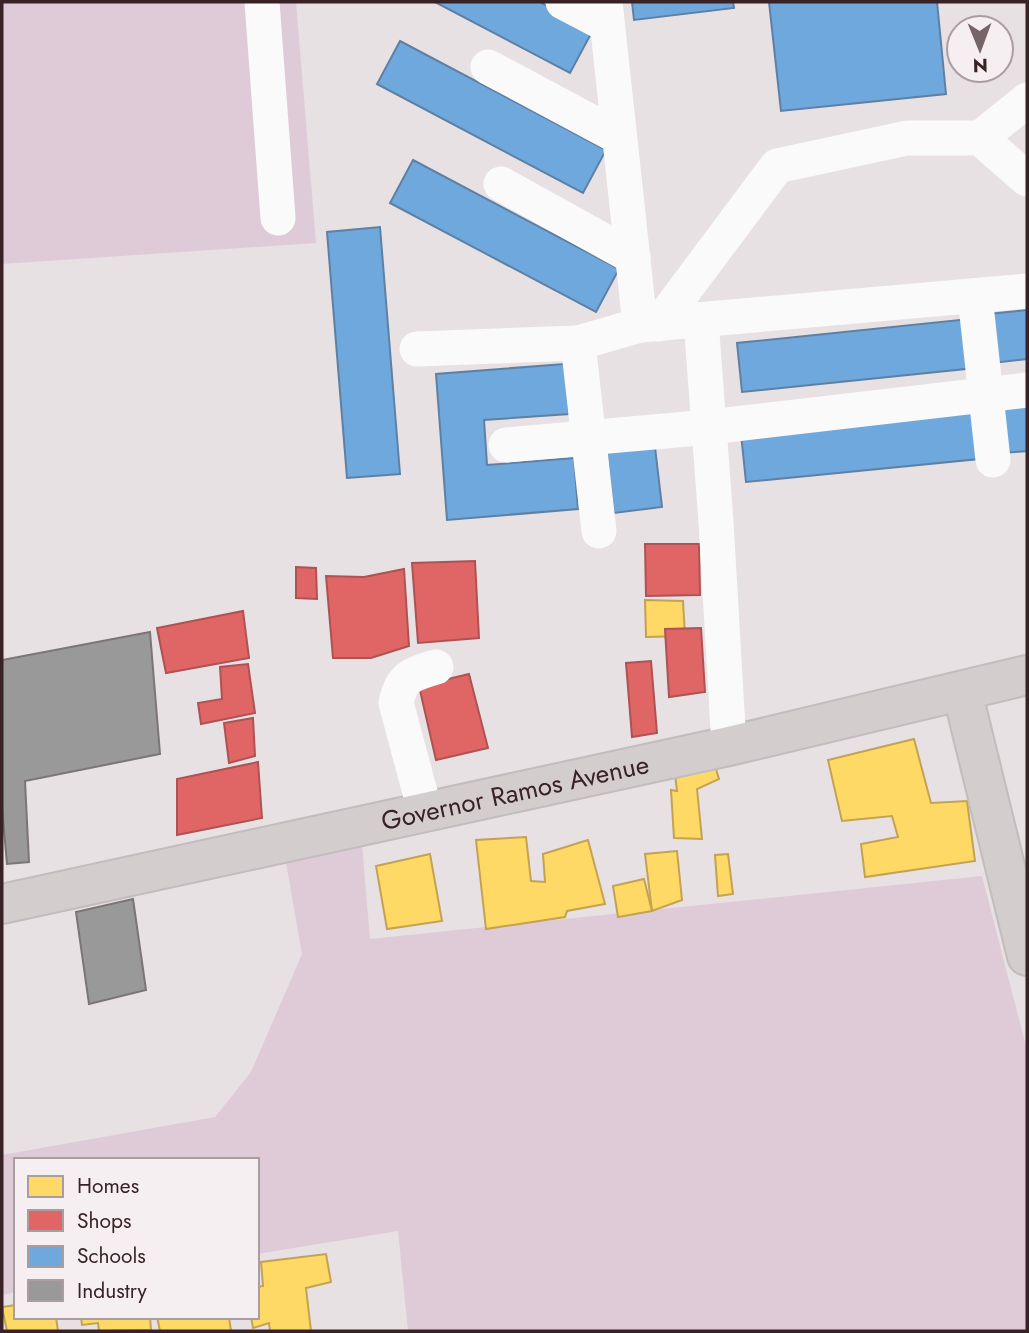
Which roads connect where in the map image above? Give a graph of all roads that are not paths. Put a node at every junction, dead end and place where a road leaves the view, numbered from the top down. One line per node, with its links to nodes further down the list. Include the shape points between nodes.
1 (262, 2): 10 (lane)
2 (563, 2): 3 (lane)
3 (606, 13): 6 (lane)
4 (488, 67): 6 (lane)
5 (1027, 100): 7 (lane)
6 (620, 137): 11 (lane)
7 (980, 138): 8 (lane); 15 (lane, via 907,138 777,166)
8 (1027, 179)
9 (501, 184): 11 (lane)
10 (278, 218)
11 (633, 257): 15 (lane)
12 (1027, 291): 13 (lane)
13 (975, 296): 14 (lane); 19 (lane)
14 (701, 320): 15 (lane); 20 (lane)
15 (649, 325): 16 (lane)
16 (578, 343): 17 (lane); 21 (lane)
17 (416, 349)
18 (1027, 390): 19 (lane)
19 (986, 395): 20 (lane); 23 (lane)
20 (710, 427): 21 (lane); 28 (lane)
21 (588, 438): 22 (lane); 24 (lane)
22 (506, 445)
23 (993, 460)
24 (599, 531)
25 (436, 667): 29 (lane, via 412,674 399,690 396,703)
26 (1027, 675): 27 (main road, Governor Ramos Avenue)
27 (962, 691): 28 (main road, Governor Ramos Avenue); 31 (main road)
28 (729, 746): 29 (main road, Governor Ramos Avenue)
29 (425, 811): 30 (main road, Governor Ramos Avenue)
30 (2, 904)
31 (1027, 956)

